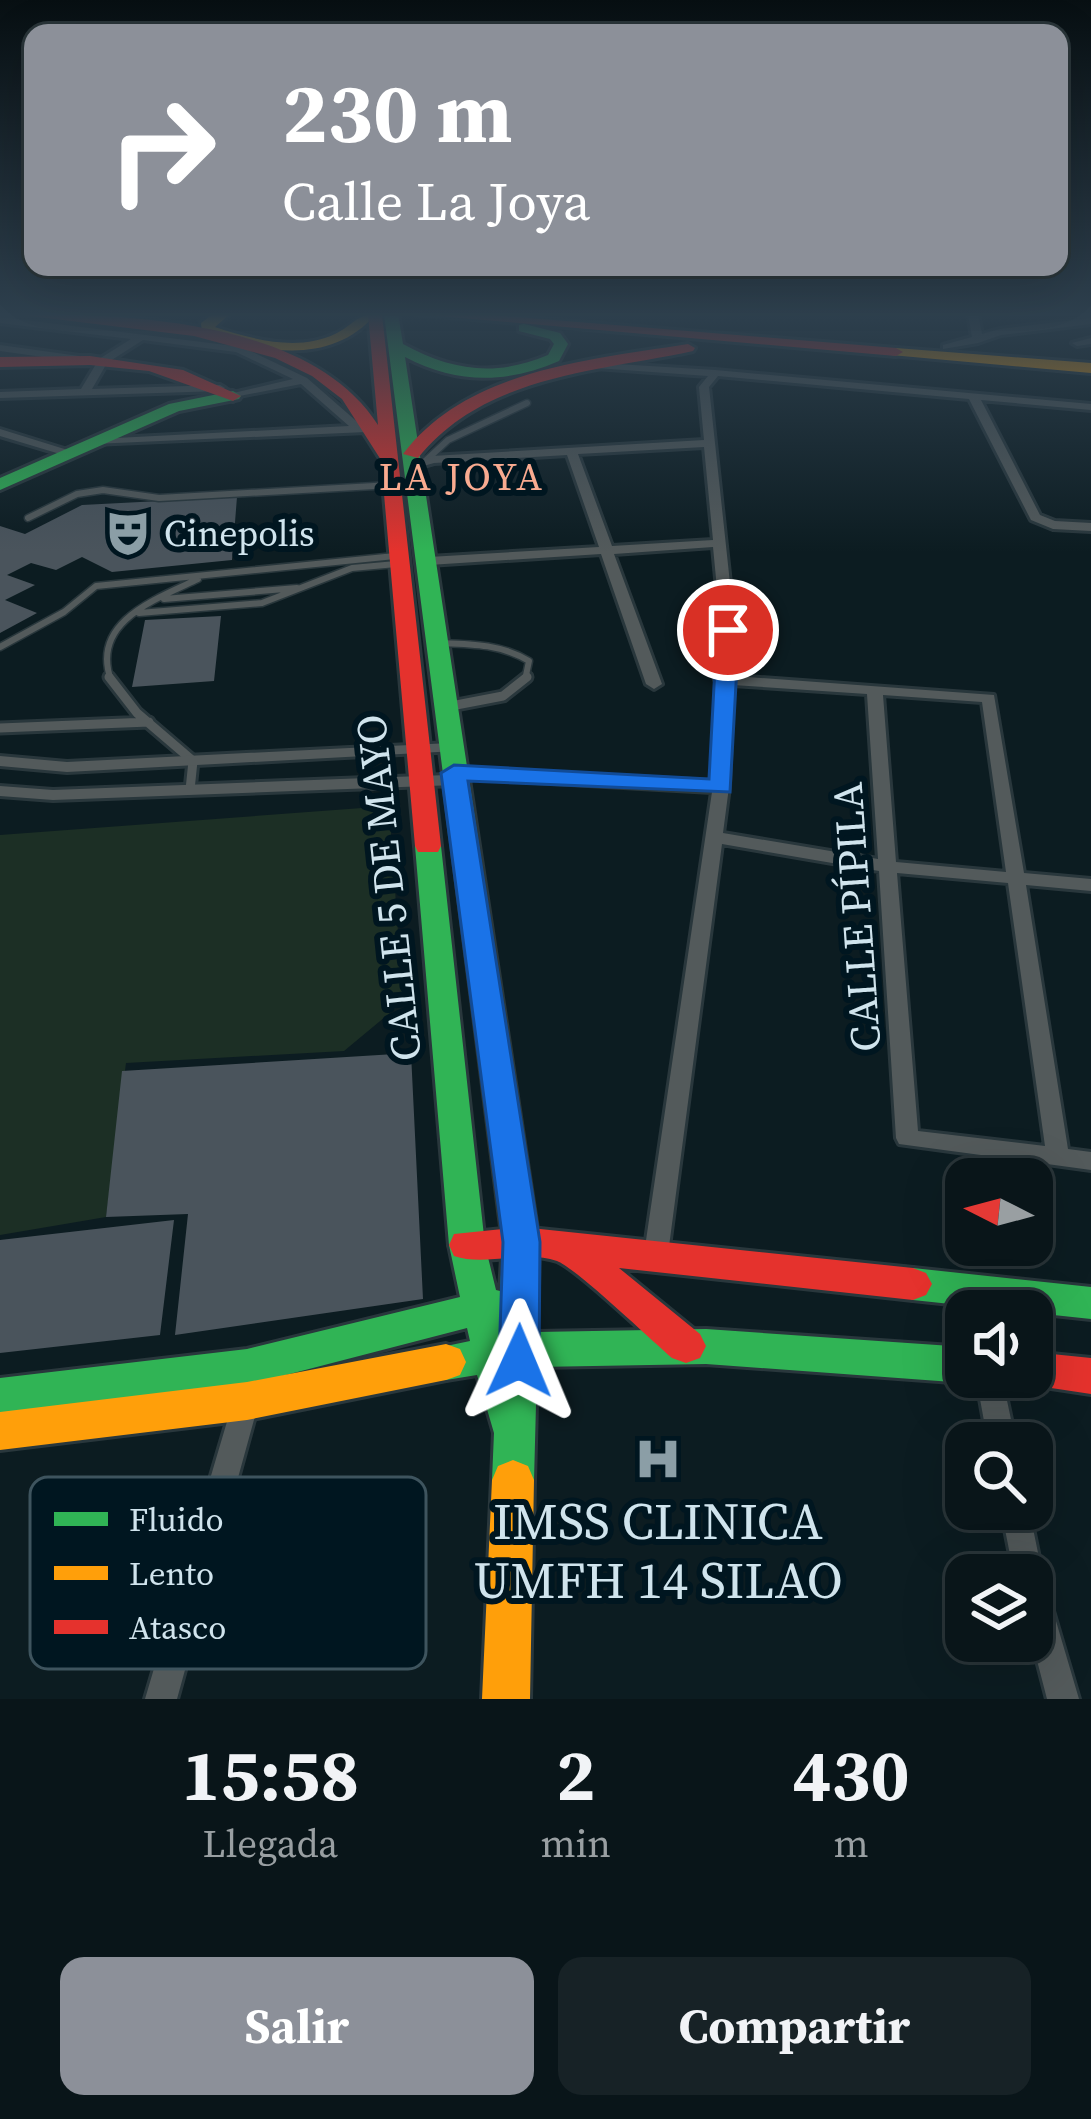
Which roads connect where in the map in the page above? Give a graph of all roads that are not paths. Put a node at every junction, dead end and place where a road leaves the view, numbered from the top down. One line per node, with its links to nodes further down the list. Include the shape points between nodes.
1 (73, 393): 12 (street)
2 (104, 393): 13 (street)
3 (217, 393): 13 (main road)
4 (229, 393): 13 (street)
5 (320, 393): 17 (street)
6 (343, 393): 17 (main road)
7 (389, 393): 24 (main road, CALLE 5 DE MAYO)
8 (400, 393): 24 (main road, CALLE 5 DE MAYO)
9 (504, 393): 24 (main road, via 440,418)
10 (704, 393): 21 (street)
11 (941, 393): 14 (street)
12 (0, 395)
13 (220, 395): 19 (main road); 20 (main road)
14 (973, 396): 16 (street); 28 (street, via 1041,522)
15 (527, 404): 24 (lane)
16 (1091, 407)
17 (365, 429): 19 (street); 24 (main road)
18 (0, 432): 23 (street)
19 (136, 441): 20 (street); 26 (main road)
20 (97, 442): 23 (main road)
21 (707, 443): 22 (street); 29 (street)
22 (572, 450): 24 (street); 30 (street)
23 (70, 454): 25 (main road)
24 (405, 465): 27 (lane, via 159,498 103,490); 31 (main road, CALLE 5 DE MAYO); 32 (main road, CALLE 5 DE MAYO)
25 (0, 484)
26 (0, 505)
27 (28, 518)
28 (1091, 526)
29 (721, 544): 30 (street); 39 (street)
30 (610, 550): 32 (street); 40 (street)
31 (396, 560): 33 (lane); 34 (lane); 45 (main road, CALLE 5 DE MAYO)
32 (429, 561): 37 (main road, CALLE 5 DE MAYO)
33 (202, 577): 35 (lane); 38 (lane, via 96,586)
34 (308, 587): 35 (lane); 36 (lane, via 262,603)
35 (159, 599): 36 (lane)
36 (132, 614): 43 (lane, via 114,633 103,667 110,686)
37 (439, 643): 42 (main road, CALLE 5 DE MAYO); 42 (lane, via 517,652 531,671 518,691)
38 (0, 647)
39 (723, 680): 41 (street); 50 (street)
40 (654, 684)
41 (875, 691): 54 (street, CALLE PÍPILA); 55 (street, via 988,698)
42 (446, 707): 48 (main road, CALLE 5 DE MAYO)
43 (149, 722): 44 (lane); 47 (lane)
44 (0, 728)
45 (417, 750): 47 (street); 48 (street); 49 (main road, CALLE 5 DE MAYO)
46 (0, 761): 47 (street)
47 (193, 761): 52 (lane)
48 (453, 767): 49 (street); 50 (street); 59 (main road, CALLE 5 DE MAYO)
49 (420, 782): 52 (street); 60 (main road, CALLE 5 DE MAYO)
50 (721, 787): 53 (street)
51 (0, 790): 52 (street)
52 (190, 790)
53 (712, 837): 54 (street); 62 (street)
54 (890, 867): 55 (street); 57 (street, CALLE PÍPILA, via 907,1138)
55 (1016, 879): 56 (street); 57 (street)
56 (1091, 885)
57 (1058, 1158): 58 (street)
58 (1091, 1161)
59 (521, 1242): 60 (main road); 61 (main road); 63 (main road, CALLE 5 DE MAYO)
60 (467, 1245): 65 (main road, CALLE 5 DE MAYO)
61 (567, 1247): 62 (main road); 66 (main road)
62 (656, 1255): 64 (main road)
63 (520, 1298): 65 (main road); 67 (main road, CALLE 5 DE MAYO)
64 (1091, 1304)
65 (478, 1308): 68 (main road, CALLE 5 DE MAYO); 70 (main road)
66 (686, 1346): 67 (main road); 69 (main road)
67 (520, 1348): 68 (main road); 76 (main road, CALLE 5 DE MAYO)
68 (489, 1353): 74 (main road); 76 (main road, CALLE 5 DE MAYO)
69 (945, 1364)
70 (247, 1367): 73 (main road); 74 (street)
71 (1053, 1372): 72 (main road)
72 (1091, 1376)
73 (0, 1397)
74 (247, 1401): 75 (main road); 77 (street)
75 (0, 1431)
76 (515, 1448): 81 (main road, CALLE 5 DE MAYO)
77 (225, 1477)
78 (1053, 1662): 82 (street)
79 (170, 1669): 80 (street)
80 (161, 1699)
81 (506, 1699)
82 (1063, 1699)

